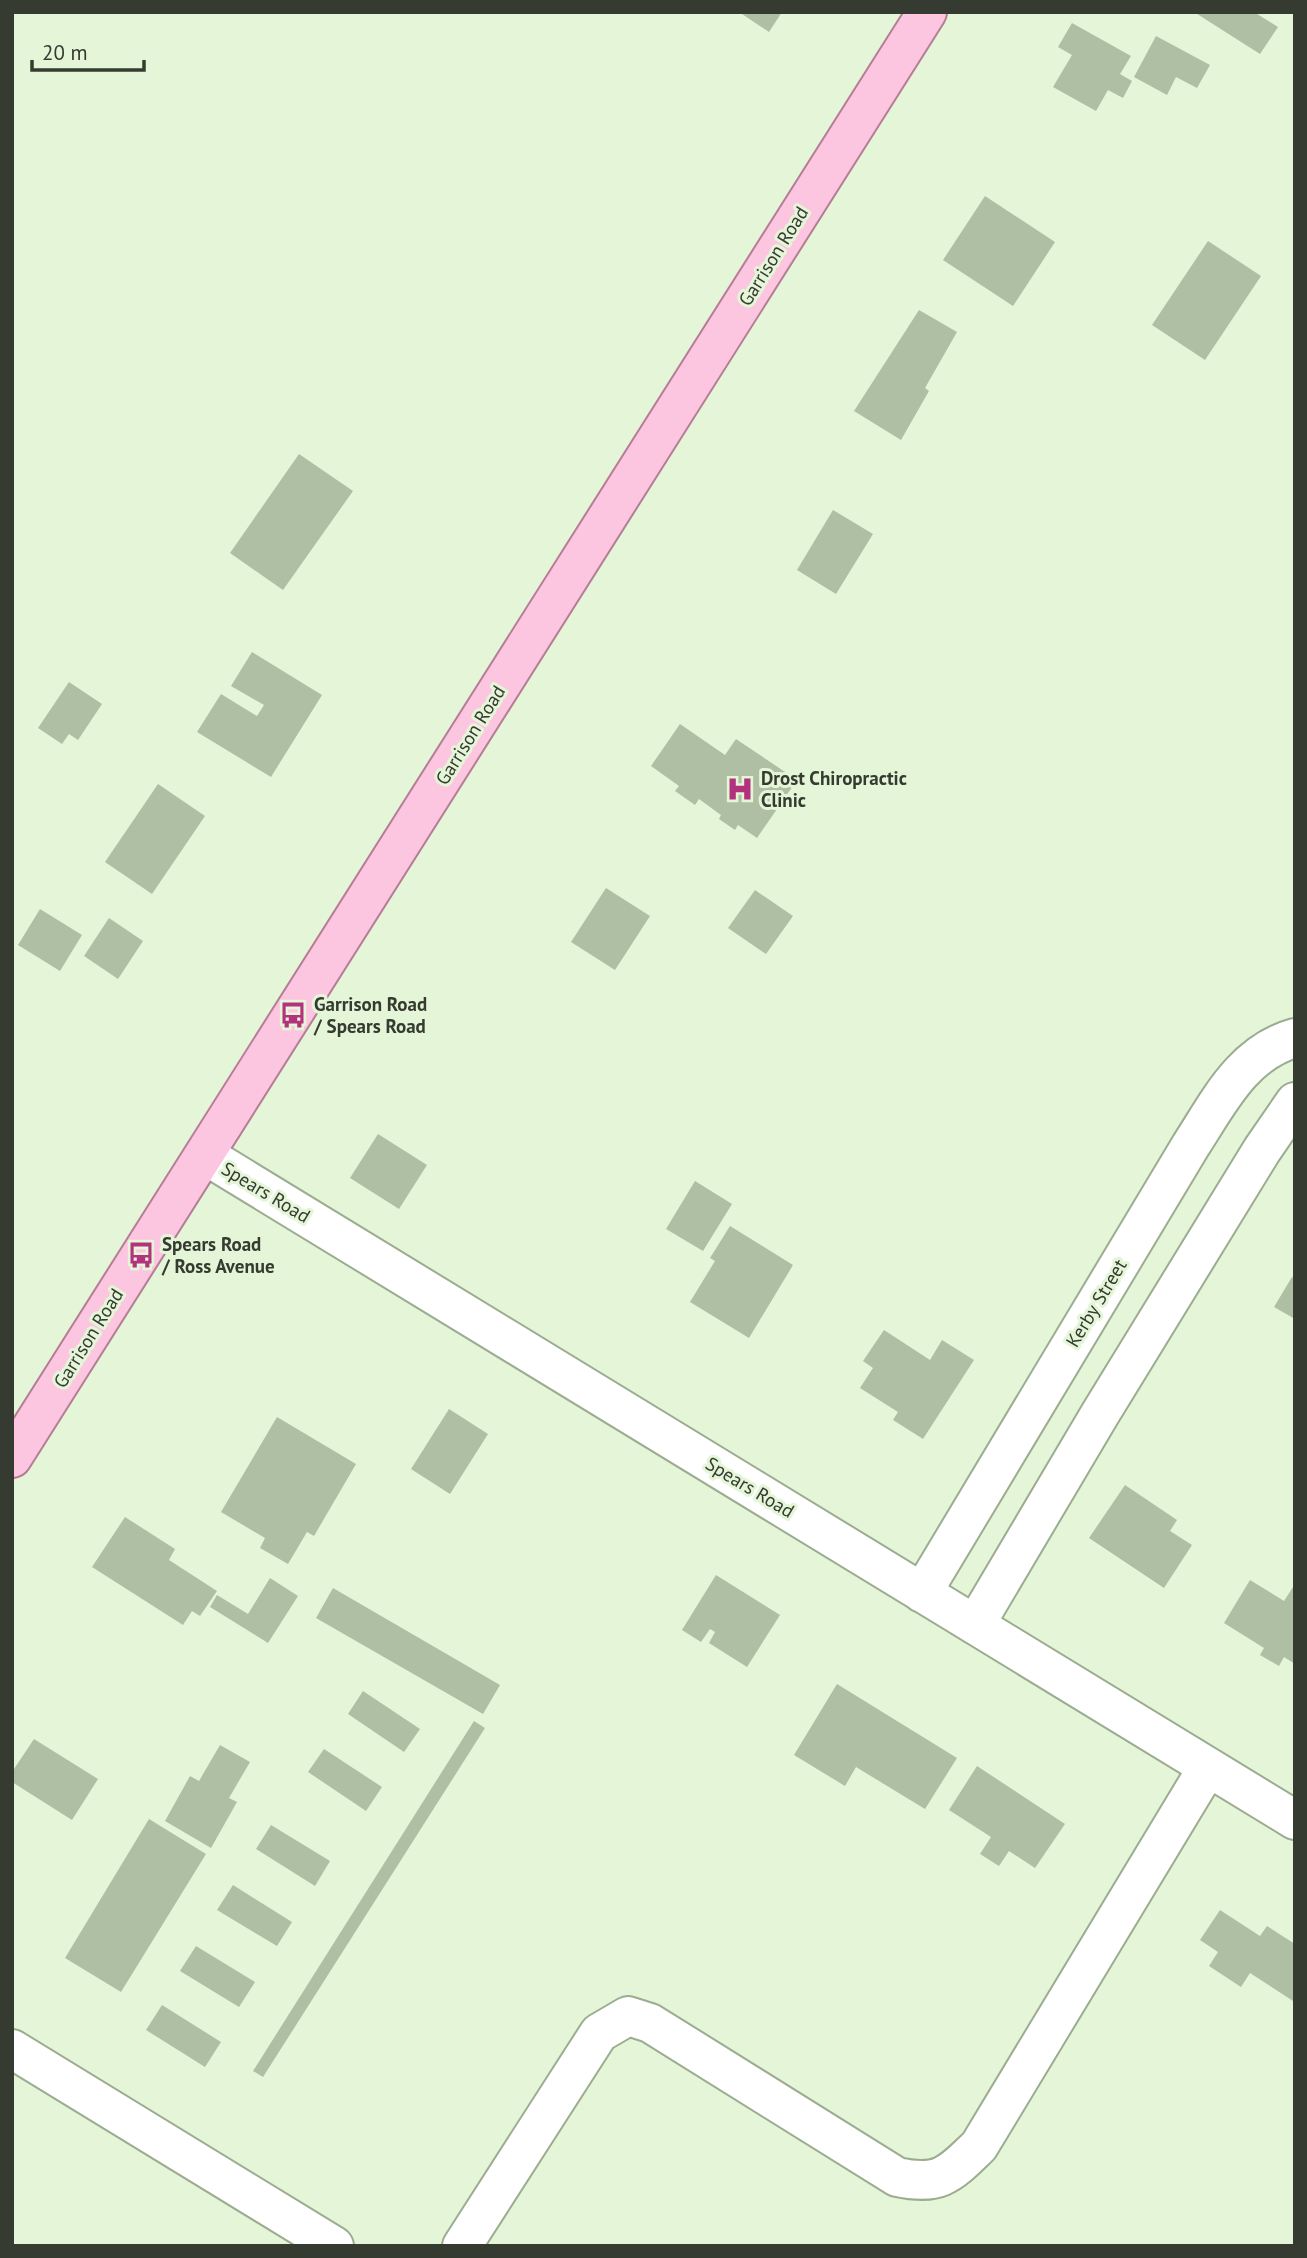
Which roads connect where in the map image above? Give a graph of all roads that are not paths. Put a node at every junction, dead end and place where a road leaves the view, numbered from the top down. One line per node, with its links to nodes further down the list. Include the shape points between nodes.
1 (927, 12): 4 (main road, Garrison Road)
2 (1295, 1038): 6 (street, Kerby Street, via 1276,1044 1237,1074)
3 (1295, 1102): 7 (street)
4 (205, 1155): 5 (main road, Garrison Road); 6 (street, Spears Road)
5 (12, 1458)
6 (922, 1593): 7 (street, Spears Road)
7 (975, 1625): 8 (street, Spears Road)
8 (1208, 1767): 9 (street, Spears Road); 12 (street, via 979,2146 951,2173 922,2182 897,2177 650,2023 628,2016 600,2033)
9 (1295, 1820)
10 (12, 2049): 11 (street)
11 (334, 2246)
12 (462, 2246)

